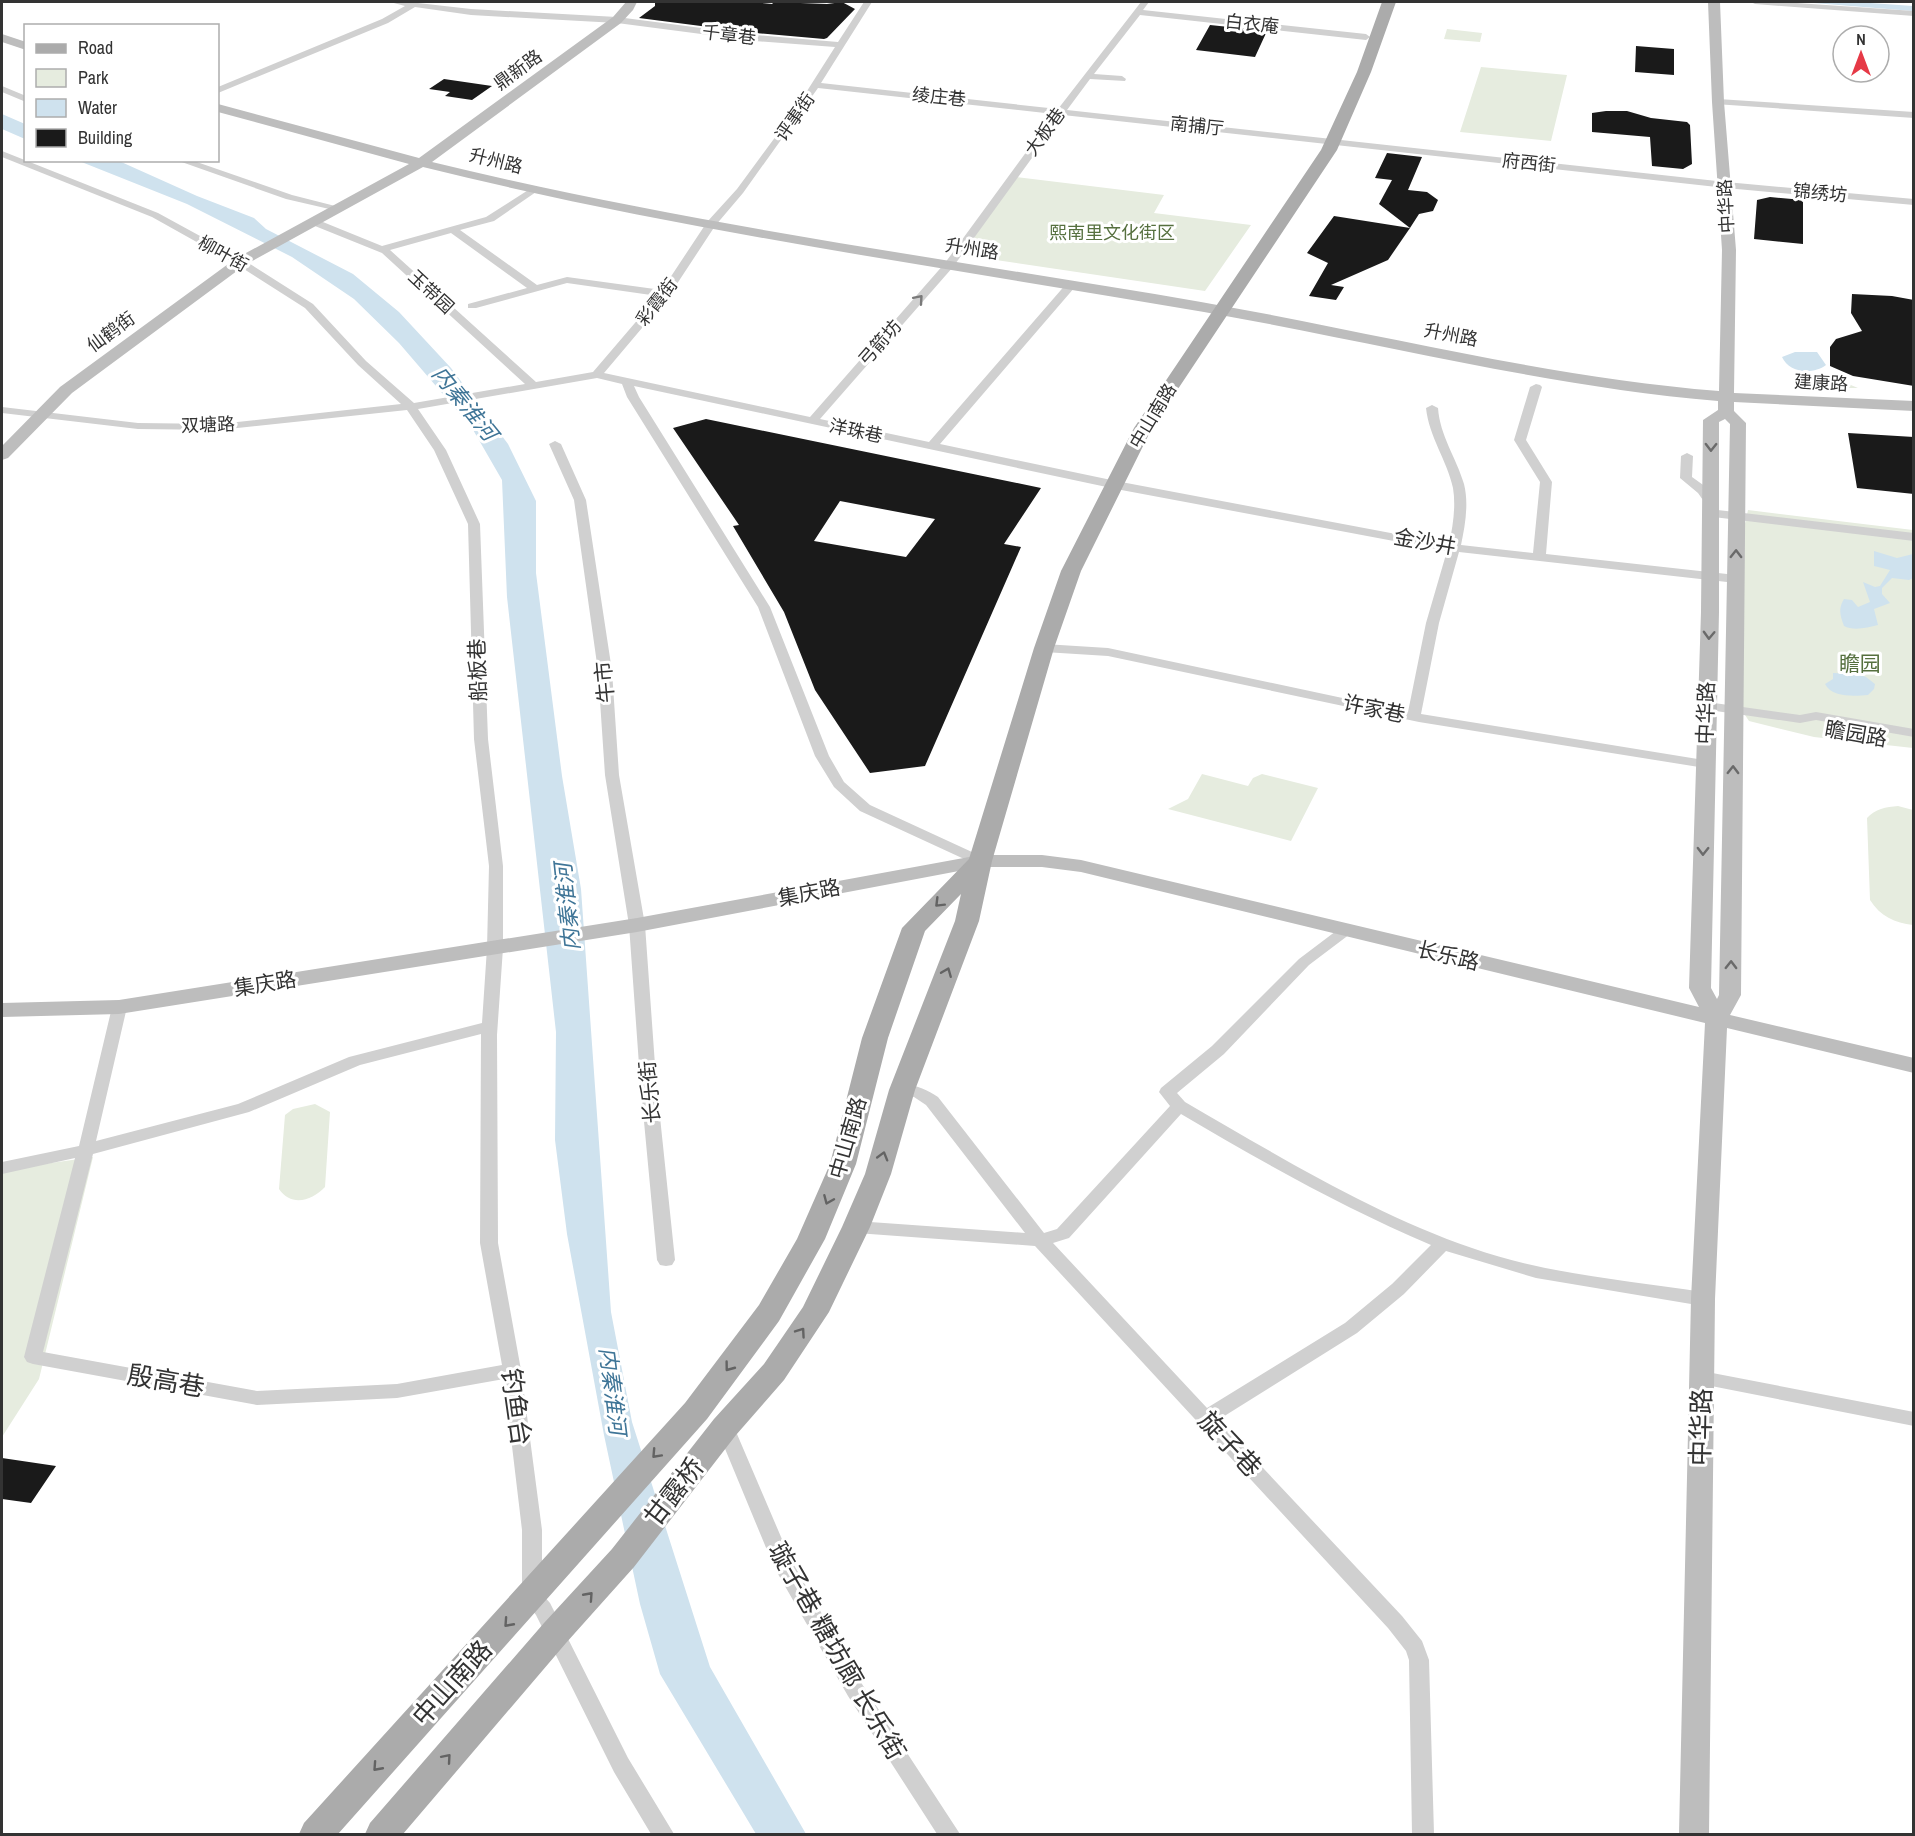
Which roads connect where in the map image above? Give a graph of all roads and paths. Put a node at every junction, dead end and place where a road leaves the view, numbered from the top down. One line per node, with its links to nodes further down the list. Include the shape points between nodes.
1 (394, 2): 8 (street, 千章巷)
2 (631, 2): 11 (main road, 鼎新路)
3 (868, 2): 15 (street, 评事街)
4 (1145, 2): 9 (street, 大板巷)
5 (1389, 2): 26 (main road, 中山南路, via 1365,72)
6 (1714, 2): 22 (main road, 中华路)
7 (1755, 2): 10 (street)
8 (413, 5): 11 (street, 千章巷); 20 (street, via 385,21)
9 (1138, 12): 12 (street, 白衣庵); 16 (street, 大板巷)
10 (1914, 14)
11 (617, 20): 15 (street, 千章巷); 29 (main road, 鼎新路)
12 (1366, 37)
13 (2, 38): 14 (main road)
14 (24, 45)
15 (842, 45): 18 (street, 评事街)
16 (1088, 76): 17 (street); 24 (street, 大板巷)
17 (1122, 79)
18 (817, 85): 24 (street, 绫庄巷); 35 (street, 评事街, via 740,191)
19 (2, 89): 21 (street)
20 (219, 90)
21 (24, 98)
22 (1718, 102): 25 (street); 30 (main road, 中华路)
23 (219, 108): 29 (main road, 升州路)
24 (1061, 111): 26 (street, 南捕厅); 39 (street, 大板巷)
25 (1914, 115)
26 (1333, 141): 30 (street, 府西街); 44 (main road, 中山南路)
27 (4, 157): 38 (street, 柳叶街, via 155,215)
28 (186, 162): 33 (street, via 289,197)
29 (421, 163): 31 (main road, 升州路); 33 (main road)
30 (1726, 185): 32 (street, 锦绣坊); 49 (main road, 中华路)
31 (533, 190): 35 (main road, 升州路); 36 (street, via 490,219)
32 (1914, 202)
33 (338, 208): 34 (main road)
34 (314, 222): 37 (street, 玉带园); 38 (main road, 仙鹤街)
35 (711, 224): 39 (main road, 升州路); 42 (street, 彩霞街)
36 (452, 229): 37 (street); 41 (street)
37 (381, 249): 47 (street, 玉带园)
38 (240, 262): 50 (street, 柳叶街, via 309,306 362,363); 54 (main road, 仙鹤街, via 66,390)
39 (948, 265): 40 (main road, 升州路); 55 (street, 弓箭坊, one-way to 39)
40 (1071, 285): 44 (main road, 升州路); 57 (street)
41 (536, 289): 42 (street, via 567,280); 43 (street)
42 (665, 294): 45 (street, 彩霞街)
43 (472, 306)
44 (1222, 310): 49 (main road, 升州路, via 1587,381); 60 (main road, 中山南路, via 1143,428)
45 (597, 375): 46 (street, 洋珠巷); 47 (street)
46 (627, 382): 55 (street, 洋珠巷); 74 (street, via 764,607 822,756 839,784 865,808)
47 (533, 385): 50 (street, 双塘路)
48 (1536, 387): 64 (street, via 1520,440 1546,482)
49 (1727, 404): 51 (main road, 建康路); 61 (main road, 中华路, one-way to 61, via 1711,420); 66 (main road, 中华路, one-way to 49, via 1738,423)
50 (413, 406): 54 (street, 双塘路, via 219,427 138,426); 77 (street, 船板巷, via 440,450 474,524 481,739 496,866)
51 (1914, 406)
52 (1432, 408): 63 (street, via 1432,424 1461,497)
53 (2, 410): 54 (street, 双塘路)
54 (41, 415): 58 (main road, 仙鹤街)
55 (811, 422): 57 (street, 洋珠巷)
56 (555, 444): 75 (street, 牛市, via 580,500 605,671 612,775)
57 (931, 447): 60 (street, 洋珠巷)
58 (2, 454)
59 (1687, 456): 61 (street, via 1686,478 1702,490)
60 (1116, 485): 63 (street, 金沙井); 67 (main road, 中山南路, via 1071,571)
61 (1709, 506): 62 (street); 65 (main road, 中华路)
62 (1914, 537)
63 (1453, 548): 64 (street, 金沙井); 69 (street)
64 (1539, 558): 65 (street, 金沙井)
65 (1709, 576): 66 (street, 金沙井); 68 (main road, 中华路, one-way to 68)
66 (1736, 579): 80 (main road, 中华路, one-way to 66, via 1730,994)
67 (1044, 648): 69 (street, 许家巷, via 1108,652); 74 (main road, 中山南路)
68 (1707, 706): 70 (street, 瞻园路); 73 (main road, 中华路)
69 (1414, 717): 73 (street, 许家巷)
70 (1800, 719): 71 (street, 瞻园路, via 1816,716); 72 (street, 瞻园路, via 1814,726)
71 (1914, 733)
72 (1914, 744)
73 (1705, 764): 80 (main road, 中华路, one-way to 80, via 1700,988)
74 (980, 861): 75 (main road, 集庆路); 76 (main road, 长乐路, via 1042,861 1081,866); 83 (main road, 中山南路, one-way to 74, via 967,921); 94 (main road, 中山南路, one-way to 94, via 914,928 875,1038 843,1164 811,1239 769,1313)
75 (637, 925): 77 (main road, 集庆路); 90 (street, 长乐街)
76 (1345, 932): 80 (main road, 长乐路); 84 (street, via 1304,962 1218,1050 1167,1092)
77 (495, 948): 78 (main road, 集庆路); 81 (street, 钓鱼台)
78 (119, 1007): 79 (main road, 集庆路); 85 (street, 殷高巷)
79 (2, 1010)
80 (1716, 1020): 82 (main road, 长乐路); 91 (main road, 中华路)
81 (490, 1026): 85 (street, via 355,1061 243,1108); 92 (street, 钓鱼台, via 489,1243)
82 (1914, 1066)
83 (902, 1090): 87 (main road, 中山南路, one-way to 83, via 878,1174); 88 (street, 旋子巷, via 918,1092 932,1101)
84 (1179, 1106): 88 (street, via 1063,1234); 89 (street, via 1283,1167)
85 (85, 1150): 86 (street); 92 (street, 殷高巷, via 33,1357 257,1398 397,1391)
86 (2, 1168)
87 (856, 1227): 88 (street); 97 (main road, 中山南路, one-way to 87, via 774,1372 815,1312)
88 (1040, 1240): 95 (street, 旋子巷)
89 (1443, 1243): 91 (street, via 1536,1272); 95 (street, via 1398,1289 1351,1328)
90 (666, 1260)
91 (1703, 1299): 93 (main road, 中华路)
92 (512, 1370): 100 (street, 钓鱼台, via 532,1530)
93 (1702, 1378): 96 (street); 107 (main road, 中华路)
94 (696, 1412): 98 (main road, 甘露桥, one-way to 98)
95 (1206, 1419): 106 (street, 旋子巷, via 1415,1647 1419,1660)
96 (1914, 1420)
97 (725, 1427): 99 (main road, 甘露桥); 105 (street, 璇子巷 糖坊廊 长乐街, via 781,1561 855,1690)
98 (587, 1530): 100 (main road, 中山南路)
99 (623, 1558): 101 (main road, 中山南路, one-way to 99)
100 (532, 1596): 101 (street); 102 (main road, 中山南路, one-way to 102)
101 (555, 1633): 103 (main road, 中山南路, one-way to 101); 104 (street, via 621,1765)
102 (316, 1834)
103 (382, 1834)
104 (663, 1834)
105 (949, 1834)
106 (1423, 1834)
107 (1694, 1834)

